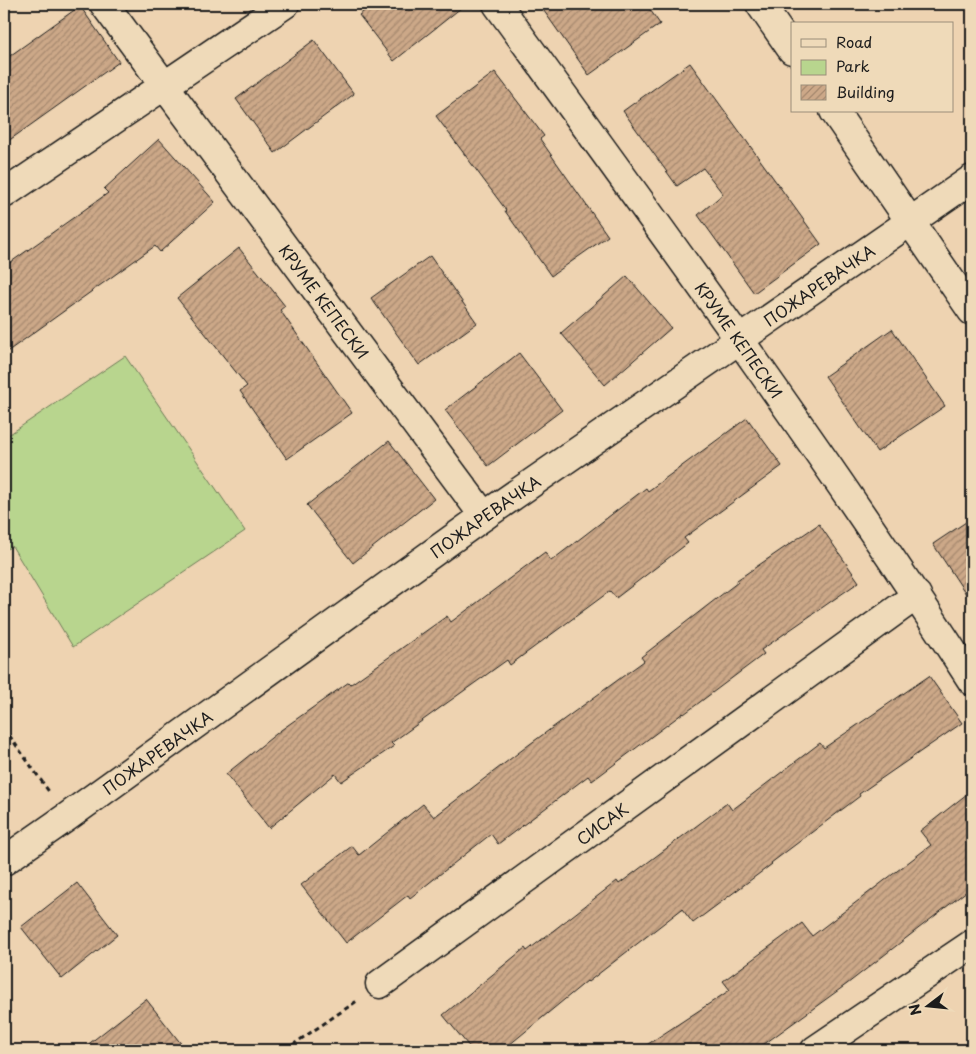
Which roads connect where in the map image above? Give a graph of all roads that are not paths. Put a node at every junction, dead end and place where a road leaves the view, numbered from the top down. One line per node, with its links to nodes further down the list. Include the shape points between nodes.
1 (104, 4): 6 (street, КРУМЕ КЕПЕСКИ)
2 (285, 4): 6 (street)
3 (497, 4): 12 (street, КРУМЕ КЕПЕСКИ)
4 (760, 4): 5 (street)
5 (791, 49)
6 (165, 85): 9 (street); 13 (street, КРУМЕ КЕПЕСКИ)
7 (835, 112): 10 (street)
8 (972, 179): 10 (street, ПОЖАРЕВАЧКА)
9 (4, 194)
10 (910, 221): 11 (street); 12 (street, ПОЖАРЕВАЧКА)
11 (972, 311)
12 (741, 340): 13 (street, ПОЖАРЕВАЧКА); 14 (street, КРУМЕ КЕПЕСКИ)
13 (484, 516): 16 (street, ПОЖАРЕВАЧКА)
14 (916, 595): 15 (street, КРУМЕ КЕПЕСКИ); 18 (street, СИСАК)
15 (972, 681)
16 (4, 861)
17 (972, 944): 19 (street)
18 (380, 984)
19 (815, 1050)

